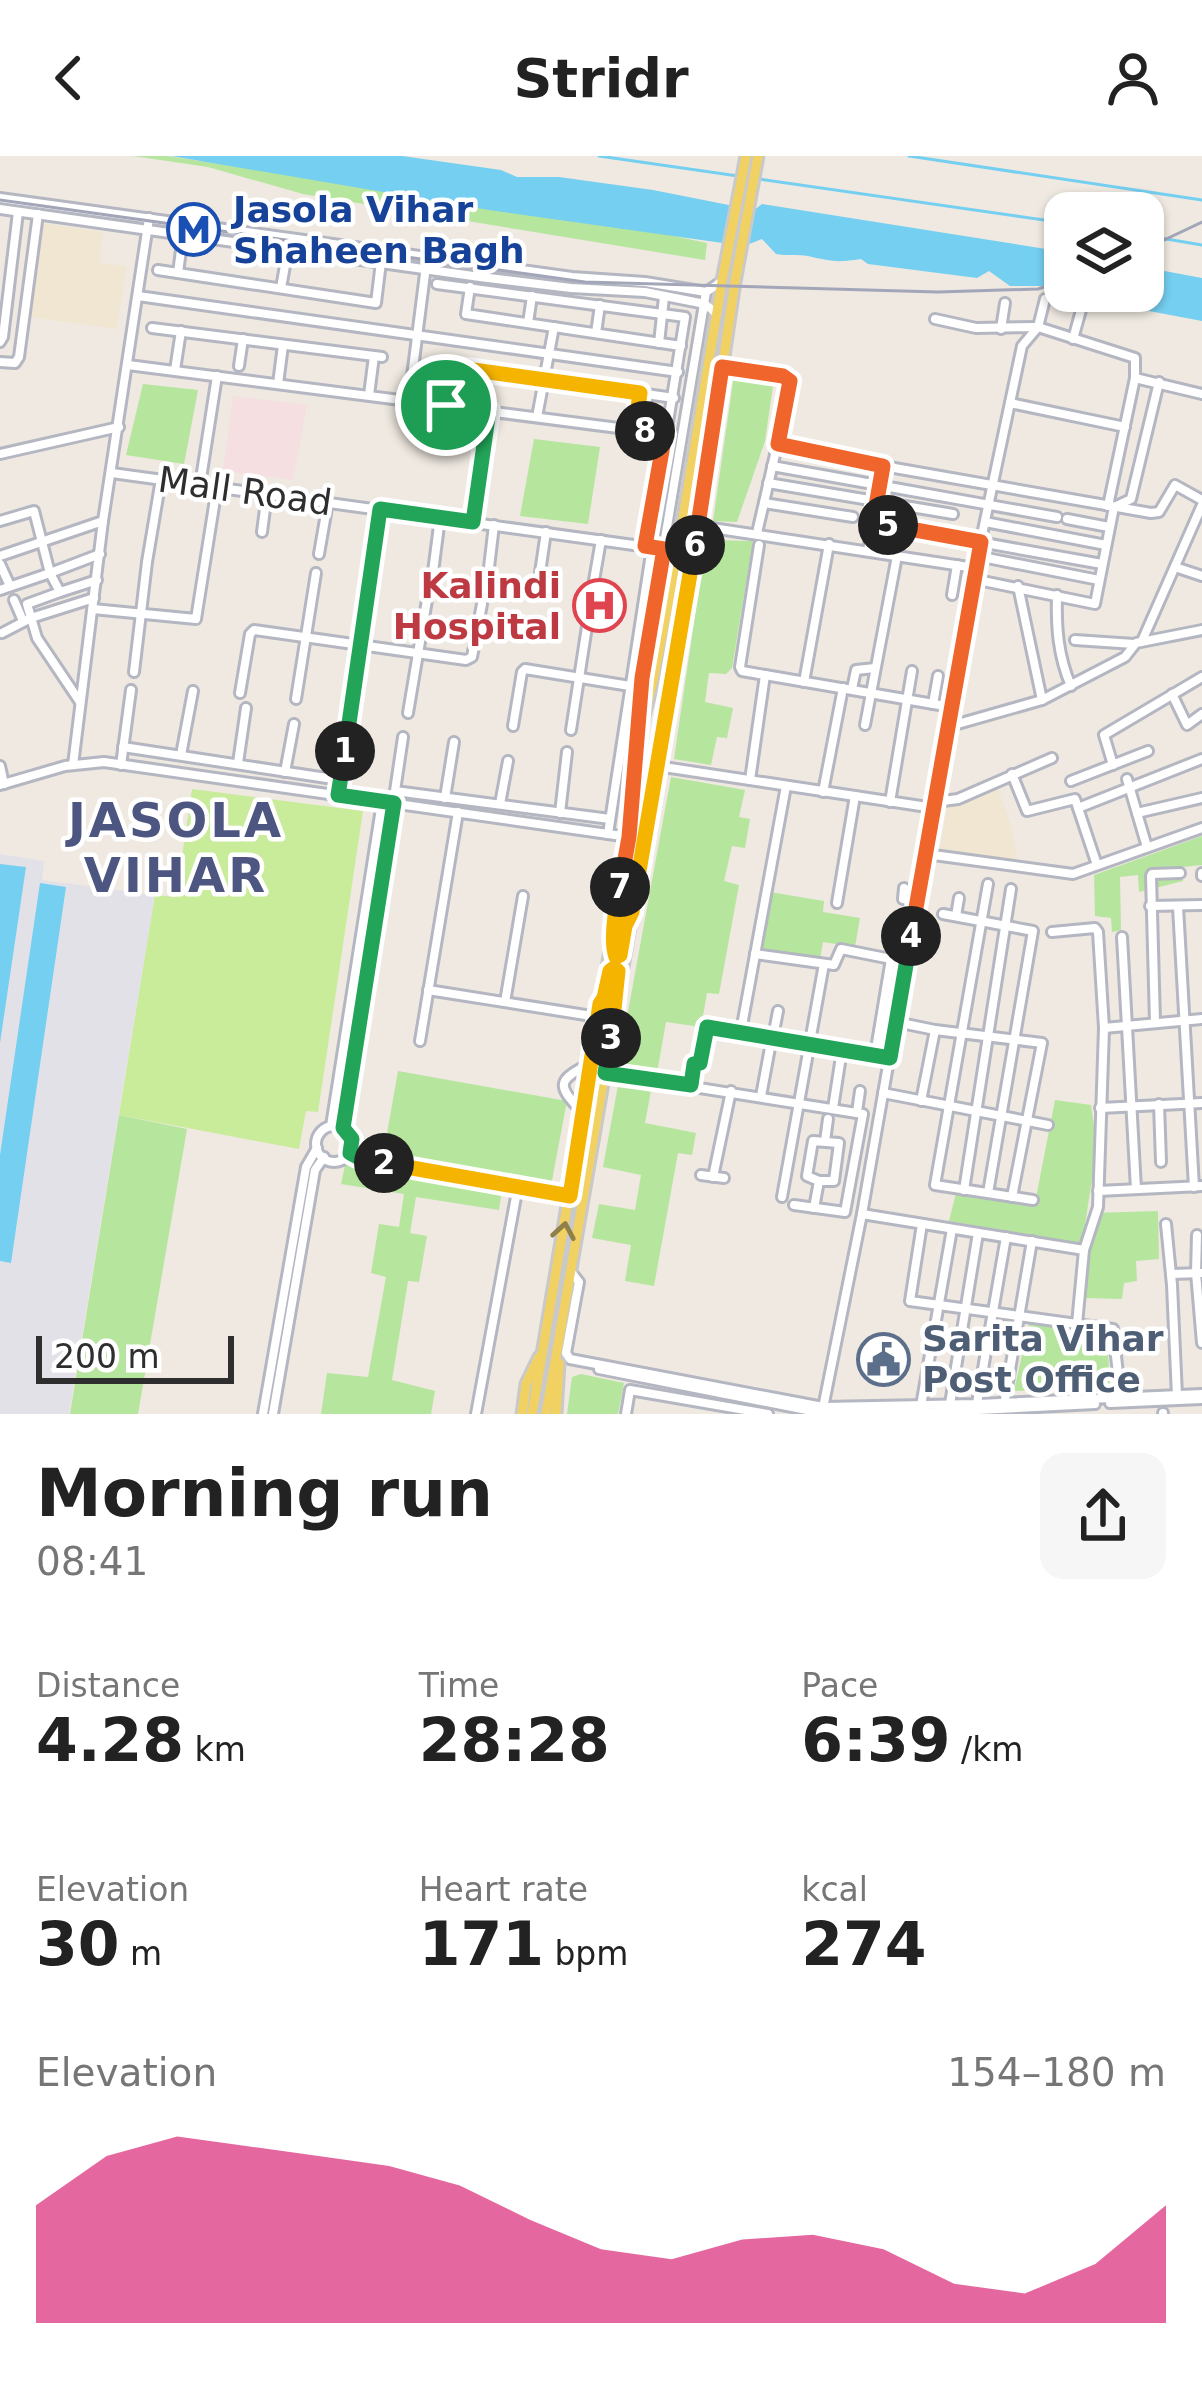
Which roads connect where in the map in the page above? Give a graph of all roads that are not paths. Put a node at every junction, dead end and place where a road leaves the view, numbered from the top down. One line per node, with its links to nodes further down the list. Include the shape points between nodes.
1 (745, 159): 17 (main road)
2 (758, 160): 17 (main road)
3 (0, 198): 5 (street)
4 (0, 209): 6 (street)
5 (38, 209): 6 (street); 7 (street); 11 (street); 61 (street, via 19,357)
6 (18, 212): 9 (street)
7 (149, 218): 10 (street); 11 (street)
8 (0, 226): 9 (street)
9 (16, 228): 19 (street)
10 (215, 228): 13 (street); 14 (street)
11 (147, 230): 12 (street); 33 (street)
12 (183, 235): 14 (street); 23 (street)
13 (277, 236): 15 (street); 21 (street)
14 (213, 239): 15 (street)
15 (276, 248): 16 (street)
16 (288, 249): 20 (street); 28 (street)
17 (734, 249): 26 (main road); 66 (main road)
18 (0, 259): 19 (street)
19 (12, 260): 25 (street)
20 (381, 262): 21 (street); 28 (street, via 376,302)
21 (426, 264): 24 (street); 32 (street); 53 (street)
22 (158, 270): 23 (street)
23 (178, 273): 28 (street)
24 (472, 275): 29 (street); 30 (street)
25 (5, 278): 31 (street)
26 (722, 281): 32 (street); 44 (main road)
27 (437, 284): 29 (street)
28 (281, 288)
29 (470, 288): 34 (street); 46 (street, via 466,314)
30 (571, 288): 35 (street); 36 (street)
31 (4, 290): 41 (street)
32 (706, 292): 38 (street)
33 (138, 296): 53 (street); 63 (street)
34 (532, 296): 36 (street); 46 (street)
35 (664, 296): 38 (street); 43 (street)
36 (570, 301): 40 (street)
37 (1044, 303): 48 (street)
38 (705, 304): 44 (street); 127 (street)
39 (1005, 304): 50 (street)
40 (600, 305): 43 (street); 52 (street)
41 (3, 308): 56 (street)
42 (1080, 312): 54 (street)
43 (664, 314): 57 (street); 59 (street, via 686,317)
44 (717, 314): 128 (main road)
45 (934, 319): 50 (street)
46 (528, 323): 47 (street)
47 (554, 327): 52 (street); 60 (street)
48 (1038, 327): 50 (street); 54 (street); 79 (street, via 1022,346)
49 (152, 328): 51 (street)
50 (1001, 329)
51 (181, 332): 55 (street); 67 (street)
52 (596, 333): 57 (street)
53 (417, 335): 60 (street); 78 (street)
54 (1073, 338): 70 (street, via 1134,357)
55 (243, 339): 58 (street); 64 (street)
56 (0, 342)
57 (659, 343): 59 (street)
58 (283, 344): 73 (street); 76 (street, via 378,357)
59 (681, 346): 68 (street)
60 (548, 354): 68 (street); 71 (street)
61 (0, 362)
62 (434, 364): 65 (street)
63 (128, 365): 67 (street); 84 (street)
64 (239, 366)
65 (452, 367): 71 (street); 80 (street)
66 (722, 367): 87 (street, via 790,381); 115 (main road)
67 (175, 370): 69 (street)
68 (678, 372): 77 (street)
69 (217, 376): 73 (street); 94 (street)
70 (1135, 378): 72 (street); 85 (street)
71 (543, 380): 74 (street); 82 (street)
72 (1159, 382): 75 (street); 104 (street, via 1131,500)
73 (278, 384): 76 (street)
74 (640, 393): 77 (street); 86 (street)
75 (1202, 394)
76 (369, 395): 78 (street)
77 (674, 398): 83 (street)
78 (409, 400): 80 (street)
79 (1010, 403): 85 (street); 96 (street)
80 (446, 405): 81 (street)
81 (489, 410): 82 (street); 111 (street)
82 (537, 417): 86 (street)
83 (668, 422)
84 (119, 427): 88 (street); 91 (street)
85 (1125, 427): 104 (street)
86 (635, 430): 126 (street, via 665,434)
87 (778, 444): 89 (street); 90 (street)
88 (0, 454)
89 (772, 466): 93 (street); 95 (street)
90 (883, 466): 95 (street); 96 (street)
91 (112, 472): 92 (street, Mall Road); 110 (street)
92 (160, 479): 94 (street, Mall Road); 157 (street)
93 (768, 483): 100 (street); 101 (street)
94 (200, 484): 97 (street, Mall Road)
95 (880, 486): 101 (street); 103 (street)
96 (993, 486): 103 (street); 104 (street)
97 (217, 487): 98 (street, Mall Road); 157 (street, via 197,616)
98 (267, 494): 99 (street, Mall Road); 117 (street)
99 (328, 502): 105 (street, Mall Road); 131 (street)
100 (764, 502): 107 (street); 119 (street)
101 (877, 502): 106 (street); 113 (street)
102 (1202, 502): 104 (street, via 1174,485 1156,513); 137 (street)
103 (989, 505): 112 (street); 116 (street)
104 (1111, 507): 116 (street)
105 (380, 509): 108 (street, Mall Road); 165 (street)
106 (953, 514)
107 (853, 517)
108 (440, 518): 111 (street, Mall Road); 138 (street)
109 (0, 521): 121 (street, via 33,510)
110 (103, 521): 121 (street); 130 (street)
111 (473, 522): 114 (street, Mall Road)
112 (985, 522): 122 (street); 125 (street)
113 (873, 523): 122 (street); 129 (street)
114 (494, 525): 118 (street, Mall Road); 142 (street)
115 (699, 526): 119 (street); 212 (main road)
116 (1109, 527): 125 (street)
117 (262, 532)
118 (546, 532): 120 (street, Mall Road); 146 (street)
119 (757, 533): 123 (street)
120 (602, 540): 126 (street, Mall Road); 150 (street)
121 (41, 542): 134 (street); 139 (street)
122 (981, 542): 133 (street); 135 (street)
123 (829, 544): 129 (street); 174 (street)
124 (759, 545): 170 (street, via 740,668)
125 (1106, 545): 135 (street)
126 (648, 547): 127 (street, Mall Road); 175 (street)
127 (664, 549): 128 (street, Mall Road); 197 (street)
128 (677, 551): 197 (main road)
129 (868, 551): 132 (street)
130 (100, 554): 139 (street); 144 (street)
131 (320, 554)
132 (897, 555): 136 (street); 167 (street)
133 (977, 556): 141 (street); 145 (street)
134 (0, 560): 148 (street)
135 (1102, 564): 145 (street)
136 (957, 565): 141 (street); 151 (street)
137 (1175, 567): 143 (street); 164 (street)
138 (433, 572)
139 (50, 573): 148 (street); 149 (street)
140 (316, 573): 162 (street)
141 (974, 573): 147 (street); 189 (street)
142 (488, 576)
143 (1202, 576)
144 (97, 580): 149 (street); 155 (street)
145 (1099, 580): 152 (street, via 1095,604)
146 (538, 586)
147 (1018, 586): 152 (street); 185 (street)
148 (5, 588)
149 (60, 592): 158 (street, via 27,603)
150 (592, 592)
151 (952, 595)
152 (1057, 595): 176 (street, via 1056,628)
153 (14, 600): 158 (street)
154 (427, 600): 166 (street)
155 (94, 603): 157 (street); 158 (street); 186 (street)
156 (482, 604): 166 (street, via 470,660)
157 (140, 615): 169 (street)
158 (27, 620): 161 (street); 186 (street)
159 (588, 620): 173 (street)
160 (1202, 630): 164 (street)
161 (2, 633)
162 (304, 638): 165 (street); 180 (street, via 251,632); 183 (street)
163 (1075, 640): 164 (street)
164 (1138, 643): 176 (street)
165 (360, 646): 166 (street); 215 (street)
166 (418, 654): 190 (street)
167 (875, 668): 177 (street, via 856,670); 181 (street)
168 (911, 671): 184 (street)
169 (134, 672)
170 (765, 675): 174 (street); 216 (street)
171 (938, 676): 187 (street)
172 (1202, 676): 182 (street)
173 (579, 679): 175 (street); 194 (street, via 523,670); 196 (street)
174 (804, 682): 177 (street)
175 (630, 686): 235 (street)
176 (1071, 686): 185 (street)
177 (847, 689): 181 (street); 221 (street)
178 (131, 690): 200 (street)
179 (193, 692): 203 (street)
180 (240, 693)
181 (871, 693): 184 (street); 193 (street)
182 (1172, 694): 191 (street, via 1187,725); 210 (street, via 1104,735)
183 (296, 699)
184 (907, 699): 187 (street); 227 (street)
185 (1042, 700): 195 (street)
186 (81, 703): 208 (street)
187 (933, 704): 189 (street)
188 (246, 707): 207 (street)
189 (951, 707): 195 (street)
190 (408, 713)
191 (1202, 714)
192 (294, 724): 213 (street)
193 (865, 725)
194 (513, 726)
195 (947, 727): 230 (street)
196 (571, 730)
197 (640, 731): 238 (main road)
198 (403, 737): 224 (street, via 395,791)
199 (454, 742): 224 (street)
200 (123, 747): 203 (street); 209 (street)
201 (1148, 751): 210 (street)
202 (567, 752): 233 (street)
203 (181, 755): 207 (street)
204 (1052, 758): 214 (street)
205 (1202, 759): 219 (street)
206 (508, 761): 229 (street)
207 (238, 763): 213 (street)
208 (74, 765): 209 (street); 218 (street)
209 (121, 765): 222 (street)
210 (1113, 765): 217 (street)
211 (0, 766): 218 (street)
212 (657, 766): 216 (street); 253 (main road)
213 (285, 772): 215 (street)
214 (1012, 774): 230 (street); 231 (street, via 1026,810 1075,800)
215 (340, 780): 222 (street)
216 (750, 780): 220 (street)
217 (1071, 782)
218 (2, 784)
219 (1128, 784): 231 (street); 234 (street)
220 (786, 786): 221 (street); 261 (street)
221 (823, 792): 223 (street)
222 (338, 795): 226 (street)
223 (855, 796): 227 (street); 249 (street)
224 (445, 798): 229 (street)
225 (1202, 798): 234 (street)
226 (382, 801): 228 (street); 311 (street)
227 (890, 802): 230 (street)
228 (394, 803): 232 (street); 312 (street)
229 (500, 804): 233 (street)
230 (934, 805): 240 (street)
231 (1078, 808): 241 (street)
232 (458, 812): 237 (street); 265 (street)
233 (560, 812): 235 (street)
234 (1137, 813): 239 (street)
235 (610, 819): 237 (street)
236 (1202, 828): 239 (street)
237 (608, 834): 238 (street)
238 (629, 837): 256 (main road)
239 (1147, 848): 241 (street)
240 (926, 854): 241 (street, via 1066,874); 248 (street)
241 (1097, 865)
242 (1180, 872): 251 (street, via 1151,874)
243 (988, 884): 257 (street)
244 (904, 887): 248 (street, via 903,899)
245 (1011, 889): 258 (street)
246 (523, 896): 266 (street)
247 (959, 898): 255 (street)
248 (917, 902): 263 (street)
249 (837, 903)
250 (1202, 905): 252 (street)
251 (1150, 906): 252 (street); 274 (street)
252 (1178, 907): 271 (street)
253 (632, 912): 256 (main road, via 616,957); 268 (main road)
254 (943, 914): 255 (street)
255 (956, 916): 257 (street)
256 (614, 920): 267 (main road)
257 (982, 921): 258 (street); 279 (street)
258 (1005, 925): 280 (street); 282 (street, via 1033,931)
259 (1052, 932): 276 (street, via 1099,932)
260 (1122, 937): 275 (street)
261 (755, 954): 264 (street); 278 (street)
262 (892, 962): 263 (street); 264 (street, via 844,949 834,965); 286 (street)
263 (906, 963): 273 (street)
264 (824, 964): 284 (street)
265 (428, 990): 266 (street); 283 (street)
266 (505, 1002): 270 (street)
267 (600, 1004): 268 (main road, via 614,968); 270 (main road)
268 (616, 1007): 289 (main road)
269 (778, 1011): 281 (street)
270 (598, 1017): 288 (main road)
271 (1182, 1019): 272 (street); 274 (street); 297 (street)
272 (1202, 1019)
273 (896, 1022): 277 (street); 287 (street)
274 (1155, 1022): 275 (street)
275 (1127, 1025): 276 (street); 300 (street)
276 (1105, 1028): 303 (street)
277 (935, 1030): 279 (street); 295 (street)
278 (741, 1031): 281 (street); 290 (street, via 706,1028)
279 (962, 1033): 280 (street); 301 (street)
280 (988, 1036): 282 (street); 305 (street)
281 (772, 1037): 284 (street); 294 (street)
282 (1013, 1039): 307 (street); 309 (street, via 1042,1043)
283 (420, 1041)
284 (810, 1044): 285 (street); 296 (street)
285 (842, 1049): 286 (street); 302 (street)
286 (875, 1055): 287 (street)
287 (890, 1058): 293 (street)
288 (591, 1063): 306 (main road); 306 (street, via 562,1082)
289 (605, 1073): 290 (street); 340 (main road)
290 (691, 1085): 291 (street)
291 (731, 1091): 294 (street); 317 (street, via 719,1178)
292 (860, 1091): 304 (street)
293 (883, 1094): 295 (street); 331 (street)
294 (761, 1096): 296 (street)
295 (921, 1100): 301 (street)
296 (800, 1102): 302 (street); 326 (street)
297 (1189, 1102): 298 (street); 299 (street); 320 (street)
298 (1202, 1103)
299 (1159, 1104): 300 (street); 316 (street)
300 (1131, 1105): 303 (street); 321 (street)
301 (949, 1106): 305 (street); 322 (street, via 935,1186)
302 (833, 1108): 304 (street)
303 (1100, 1108): 323 (street)
304 (857, 1112): 330 (street, via 864,1117 846,1210)
305 (976, 1112): 307 (street); 322 (street)
306 (583, 1113): 325 (main road)
307 (1001, 1117): 309 (street); 324 (street)
308 (828, 1119): 313 (street)
309 (1027, 1122): 310 (street); 327 (street)
310 (1048, 1125)
311 (331, 1126): 312 (street); 314 (street, via 319,1135)
312 (343, 1128): 315 (street)
313 (825, 1141): 318 (street, via 813,1141 807,1176); 318 (street, via 840,1145 834,1181)
314 (320, 1153): 315 (street, via 333,1161); 365 (street, via 306,1167); 366 (street)
315 (350, 1153): 319 (street)
316 (1161, 1162)
317 (701, 1175)
318 (819, 1181): 330 (street)
319 (518, 1186): 325 (street); 367 (street)
320 (1198, 1186): 321 (street)
321 (1136, 1189): 323 (street)
322 (964, 1190): 324 (street)
323 (1098, 1191): 339 (street)
324 (988, 1193): 327 (street)
325 (570, 1196): 350 (main road, one-way to 325)
326 (782, 1197)
327 (1012, 1197): 328 (street)
328 (1033, 1200)
329 (794, 1205): 330 (street)
330 (814, 1208)
331 (862, 1214): 332 (street); 362 (street)
332 (922, 1224): 334 (street); 343 (street, via 910,1301)
333 (1166, 1224): 342 (street)
334 (952, 1228): 335 (street); 343 (street)
335 (978, 1233): 337 (street); 344 (street)
336 (1197, 1235): 341 (street)
337 (1006, 1237): 338 (street); 345 (street)
338 (1032, 1241): 339 (street); 346 (street)
339 (1084, 1250): 347 (street)
340 (572, 1272): 349 (main road); 351 (street, via 579,1282 567,1357)
341 (1199, 1273): 342 (street); 348 (street)
342 (1172, 1274): 357 (street)
343 (939, 1307): 344 (street); 363 (street)
344 (965, 1309): 345 (street); 360 (street)
345 (992, 1312): 346 (street); 361 (street)
346 (1018, 1314): 347 (street); 359 (street)
347 (1077, 1324): 355 (street, via 1113,1329)
348 (1202, 1343)
349 (558, 1345): 352 (main road); 370 (main road)
350 (544, 1347): 368 (main road); 369 (main road)
351 (633, 1373): 352 (street, via 569,1364); 353 (street); 354 (street)
352 (560, 1380): 371 (main road)
353 (630, 1390): 354 (street); 372 (street)
354 (691, 1390): 362 (street); 364 (street); 373 (street)
355 (1120, 1392)
356 (1202, 1396): 357 (street)
357 (1177, 1399): 358 (street)
358 (1104, 1405): 359 (street)
359 (1004, 1406): 361 (street)
360 (950, 1408): 361 (street); 363 (street)
361 (976, 1408)
362 (822, 1410): 363 (street)
363 (920, 1410)
364 (747, 1412): 374 (street)
365 (262, 1414)
366 (273, 1414)
367 (476, 1414)
368 (522, 1414)
369 (532, 1414)
370 (546, 1414)
371 (556, 1414)
372 (626, 1414)
373 (686, 1414)
374 (768, 1414)

